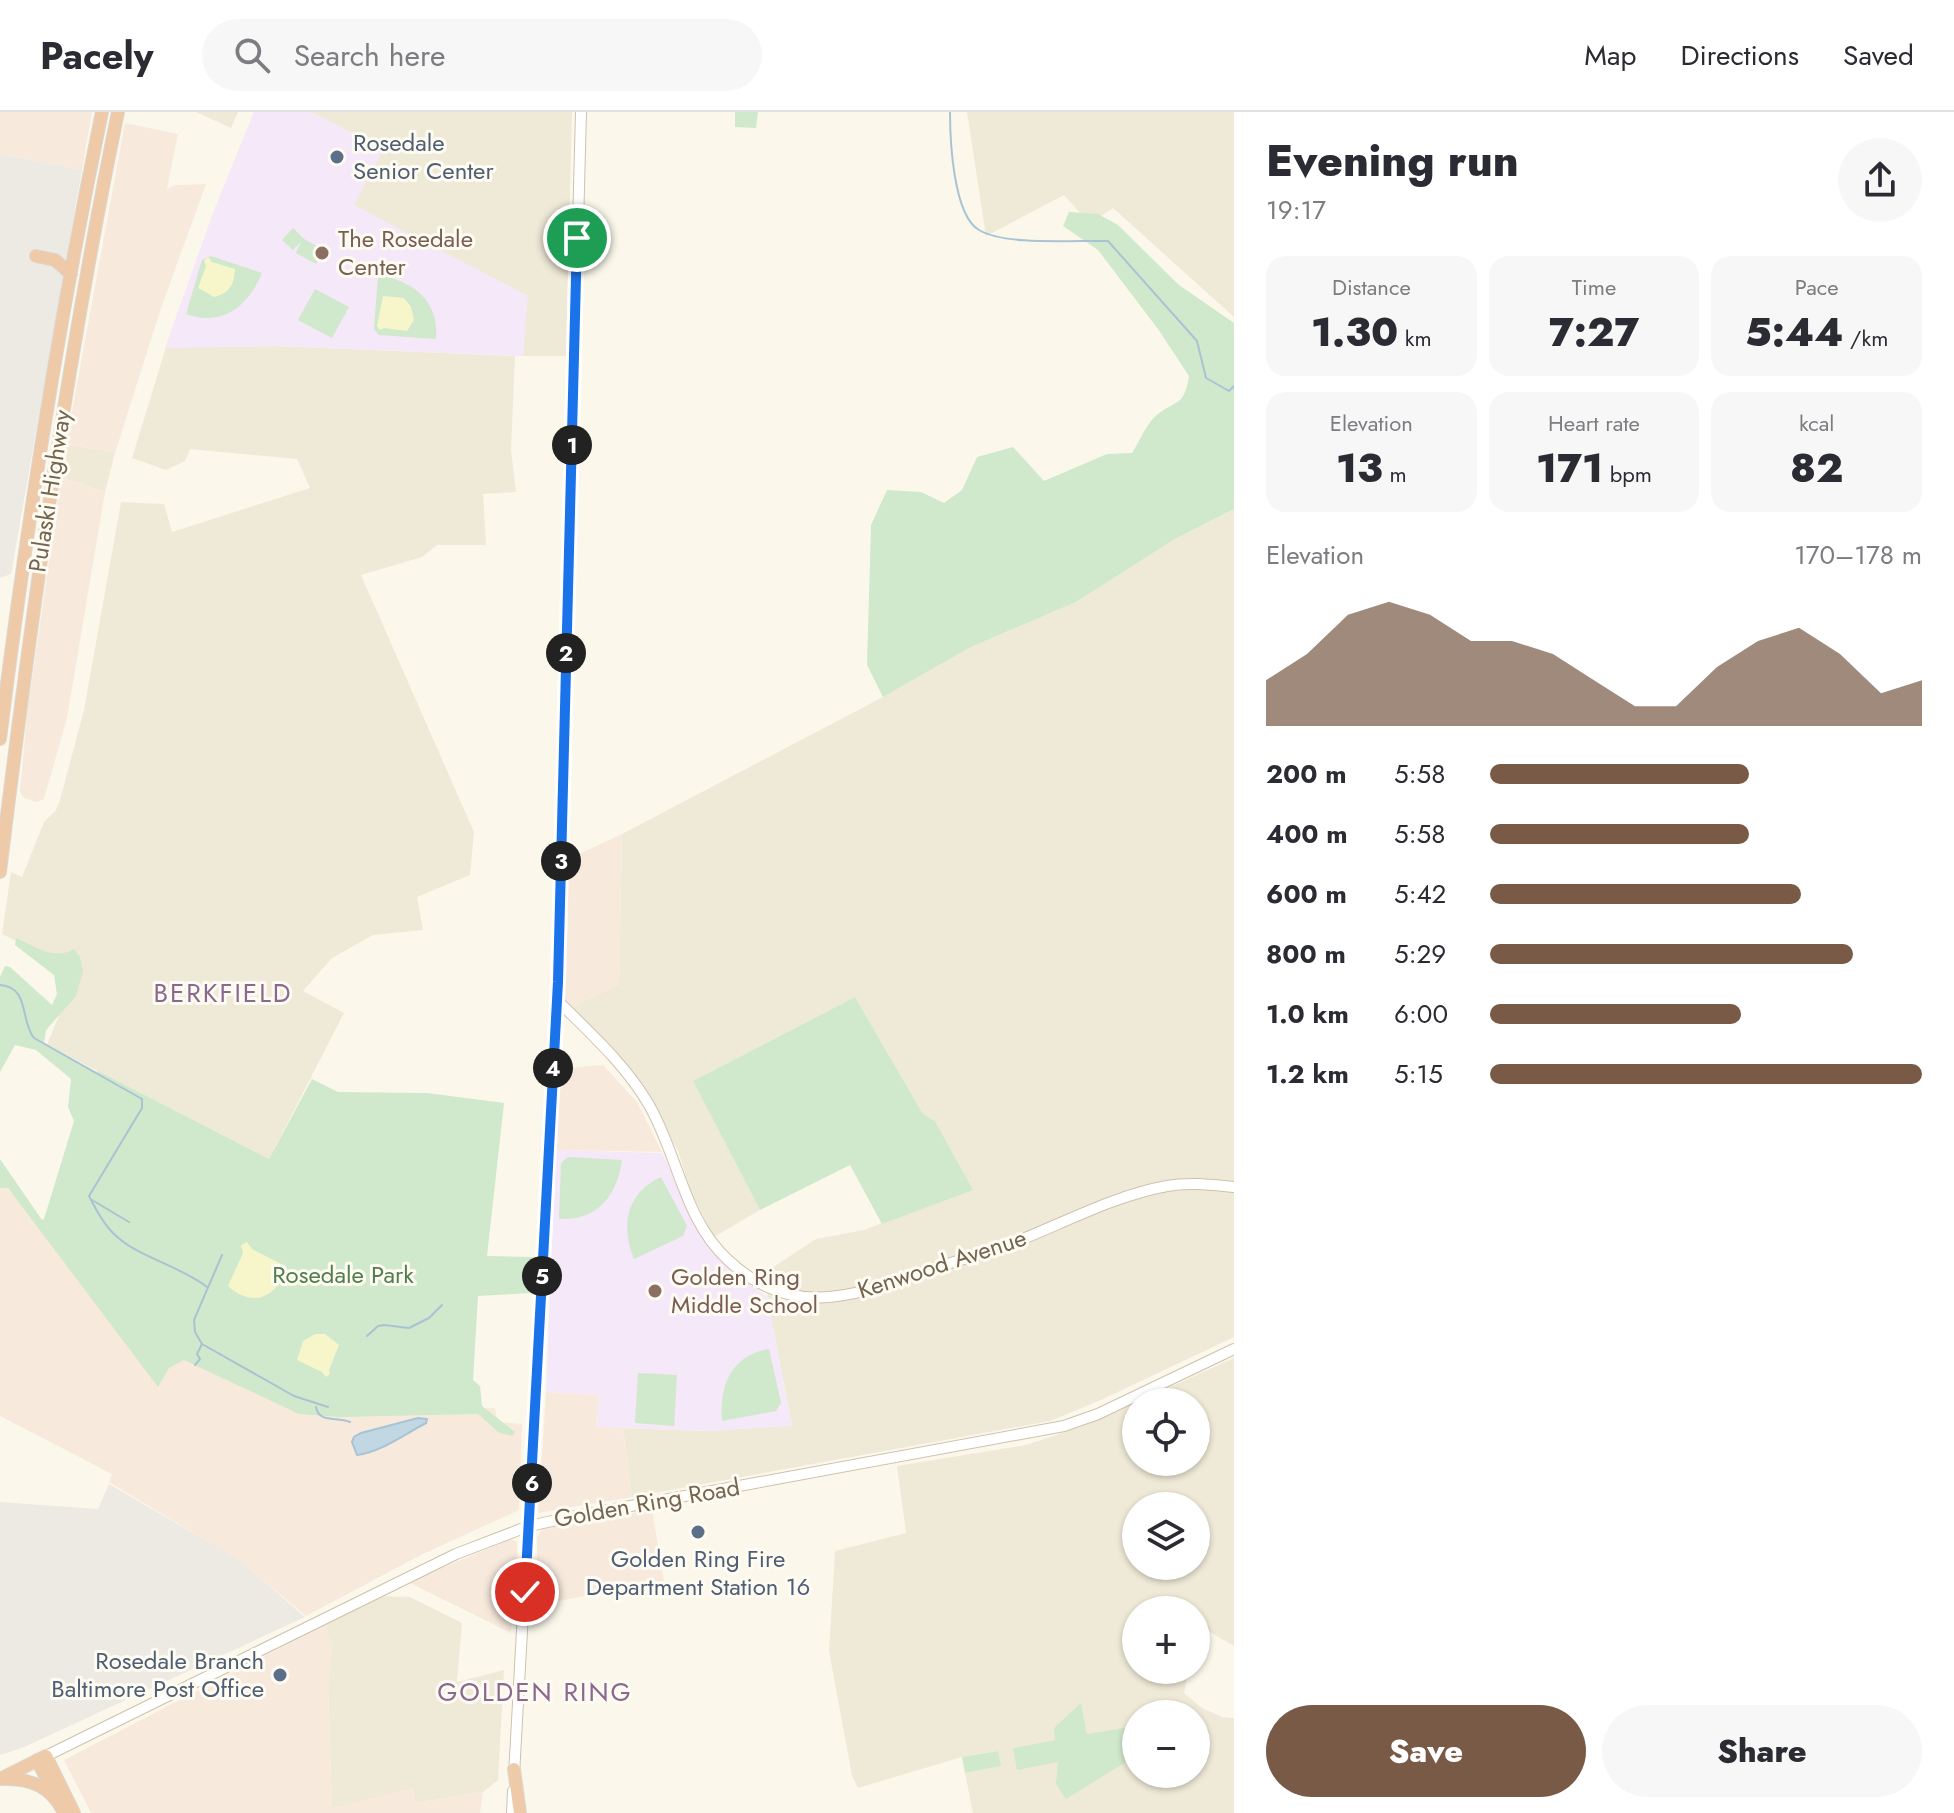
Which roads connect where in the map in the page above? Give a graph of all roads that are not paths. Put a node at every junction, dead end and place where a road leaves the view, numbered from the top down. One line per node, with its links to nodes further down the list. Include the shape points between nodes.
1 (102, 112): 5 (highway, Pulaski Highway)
2 (118, 112): 7 (highway, Pulaski Highway, via 49,497)
3 (581, 112): 8 (main road)
4 (36, 256): 5 (highway, via 55,260)
5 (71, 274): 6 (highway, Pulaski Highway, via 30,516)
6 (0, 739)
7 (0, 872)
8 (557, 1000): 9 (main road, Kenwood Avenue, via 643,1095 714,1246 744,1273 773,1289 816,1297 856,1295 1152,1190 1184,1184); 11 (main road)
9 (1234, 1187)
10 (1234, 1349): 11 (main road, Golden Ring Road, via 1098,1414 1053,1429)
11 (529, 1526): 12 (main road, Golden Ring Road, via 417,1572); 13 (main road)
12 (42, 1758): 14 (highway, Golden Ring Road); 15 (highway); 16 (highway)
13 (514, 1769): 17 (main road); 18 (highway)
14 (0, 1779): 15 (highway, via 35,1782)
15 (61, 1807)
16 (74, 1813)
17 (512, 1813)
18 (520, 1813)

